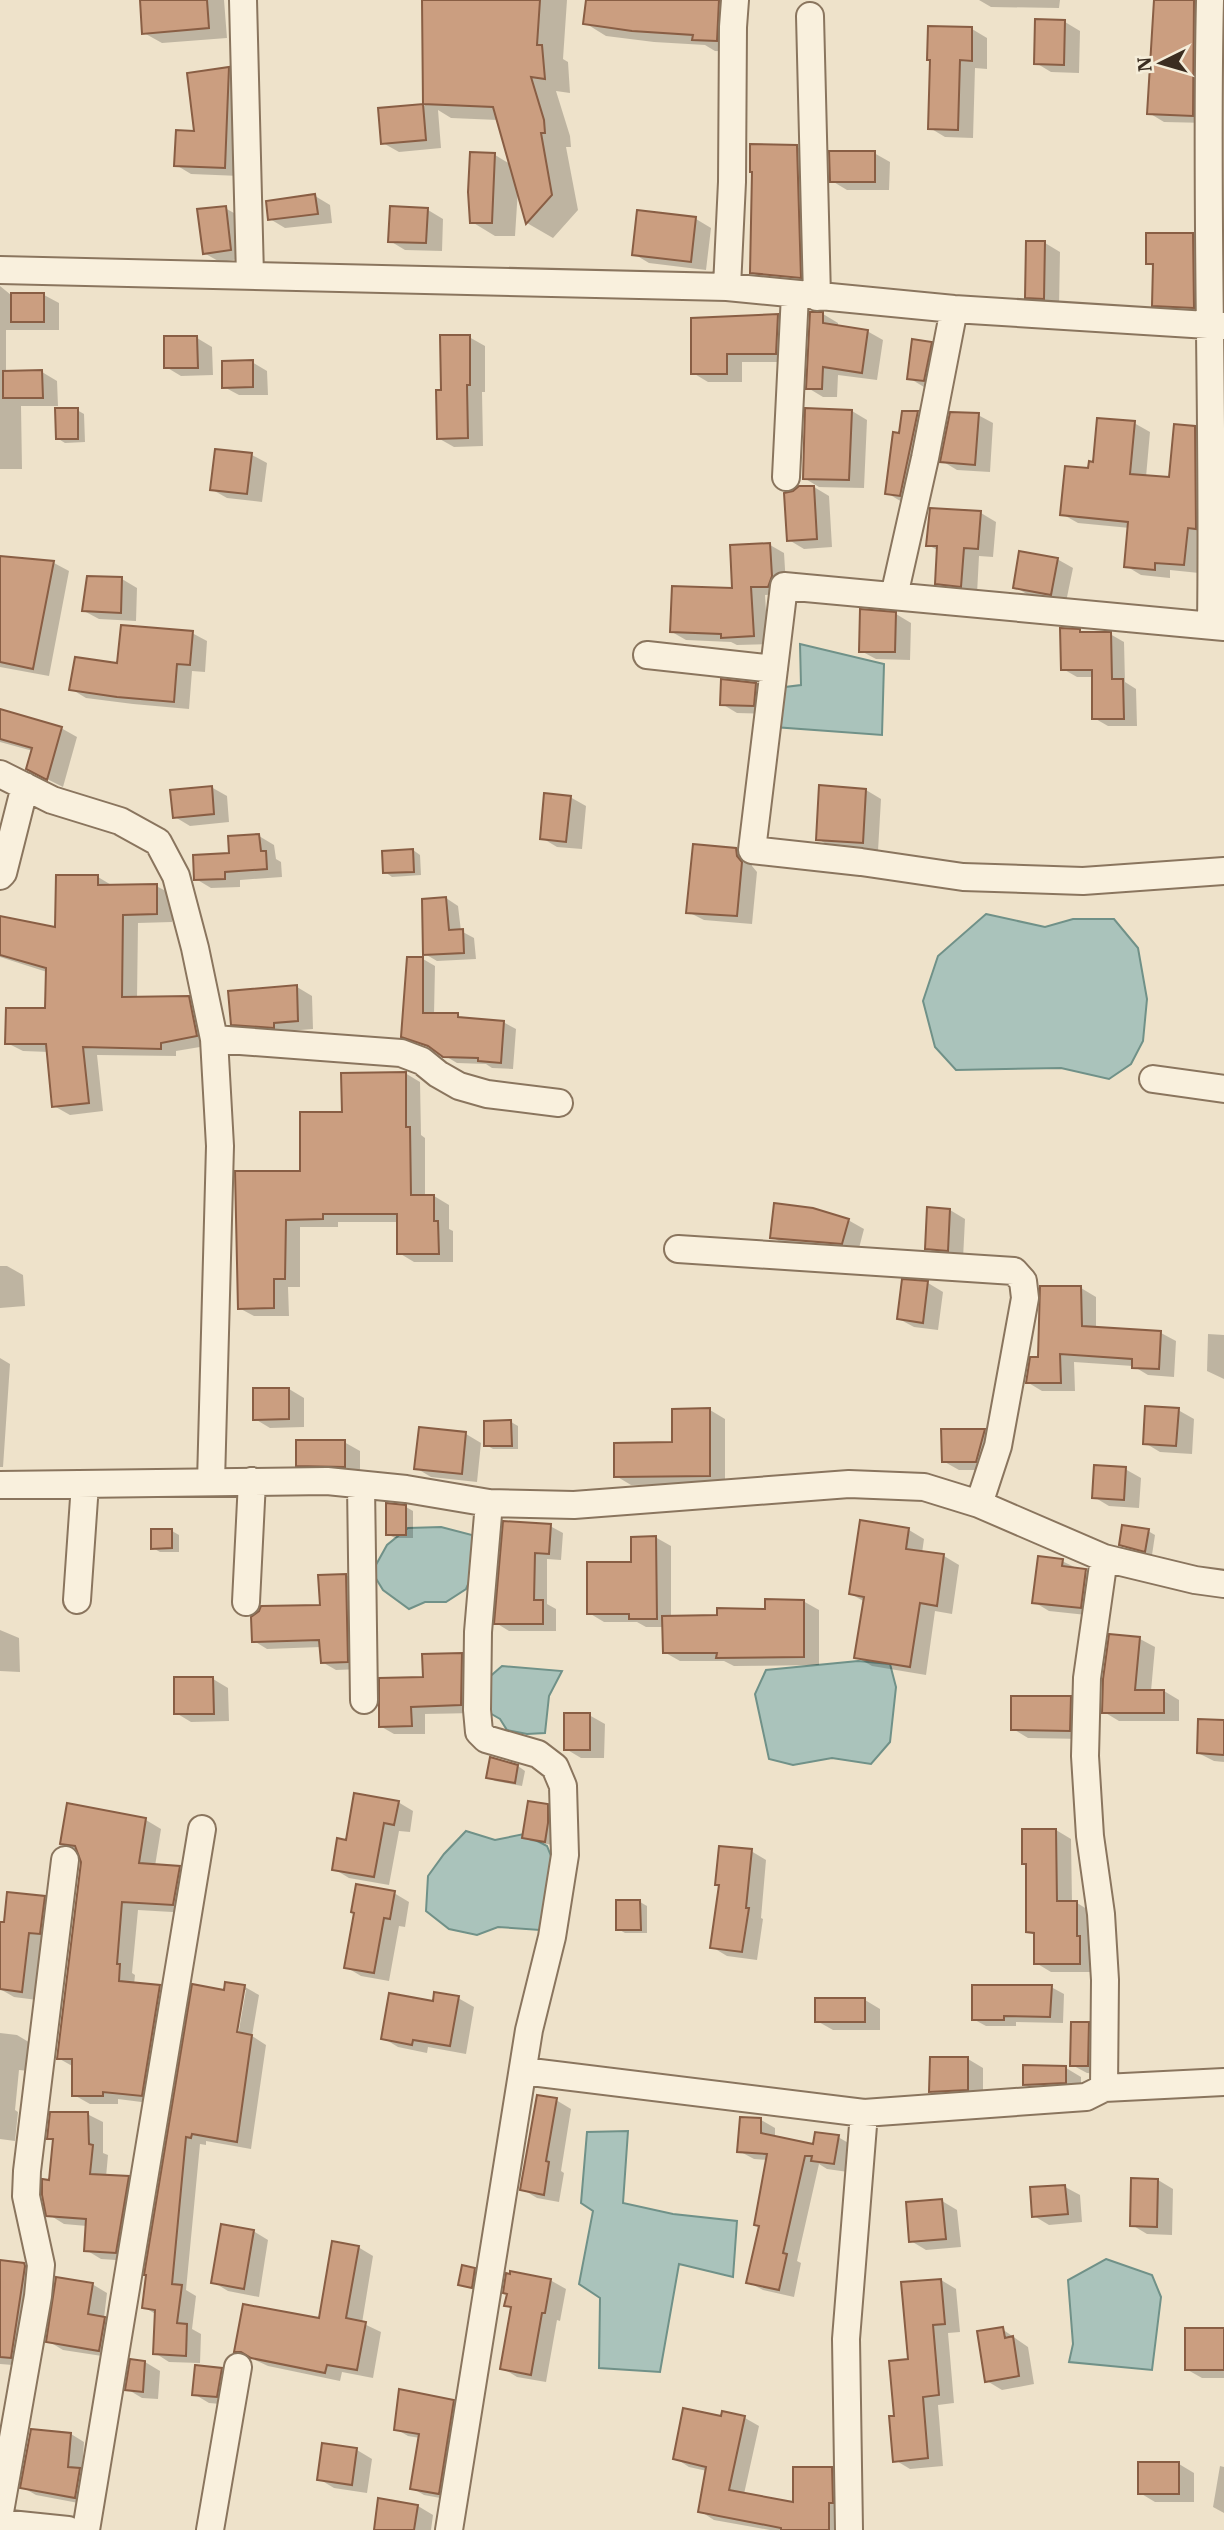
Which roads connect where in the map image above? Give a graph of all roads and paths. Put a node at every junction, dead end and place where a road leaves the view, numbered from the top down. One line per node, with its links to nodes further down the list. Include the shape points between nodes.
1 (243, 0): 6 (street)
2 (735, 0): 7 (street)
3 (1215, 6): 10 (street, via 1208,169)
4 (810, 16): 8 (street)
5 (0, 270): 6 (street)
6 (250, 276): 7 (street)
7 (727, 287): 8 (street)
8 (806, 295): 9 (street); 11 (street)
9 (954, 309): 10 (street); 12 (street)
10 (1217, 326): 13 (street, via 1213,476)
11 (786, 477)
12 (894, 596): 13 (street); 15 (street, via 784,586)
13 (1217, 625)
14 (648, 654): 15 (street)
15 (774, 669): 18 (street, via 752,850 963,877 1083,881)
16 (0, 774): 17 (street)
17 (25, 786): 19 (street); 20 (street, via 52,800 120,821 158,842 176,876)
18 (1224, 871)
19 (0, 876)
20 (214, 1039): 23 (street, via 401,1053 459,1086); 26 (street, via 219,1146)
21 (1153, 1079): 22 (street)
22 (1224, 1089)
23 (559, 1103)
24 (678, 1249): 31 (street, via 1014,1271 1023,1281 1025,1298 998,1446)
25 (252, 1481): 26 (street); 29 (street); 35 (street)
26 (211, 1482): 27 (street)
27 (85, 1484): 28 (street); 34 (street)
28 (0, 1485)
29 (361, 1485): 30 (street); 36 (street)
30 (489, 1503): 31 (street, via 588,1504 849,1484 924,1487); 39 (street, via 478,1632 479,1732 486,1739 538,1754 555,1767 563,1786 565,1855)
31 (979, 1504): 32 (street)
32 (1104, 1558): 33 (street); 41 (street, via 1087,1678 1085,1756 1105,1980)
33 (1224, 1584)
34 (77, 1600)
35 (246, 1602)
36 (364, 1700)
37 (202, 1829): 47 (street)
38 (65, 1860): 44 (street, via 27,2171 26,2196 41,2265 38,2297)
39 (523, 2071): 42 (street); 49 (street)
40 (1224, 2082): 41 (street)
41 (1104, 2088): 42 (street, via 1086,2097)
42 (864, 2113): 50 (street, via 846,2339)
43 (238, 2367): 48 (street)
44 (0, 2512)
45 (0, 2523): 46 (street)
46 (68, 2530)
47 (86, 2530)
48 (210, 2530)
49 (449, 2530)
50 (849, 2530)

